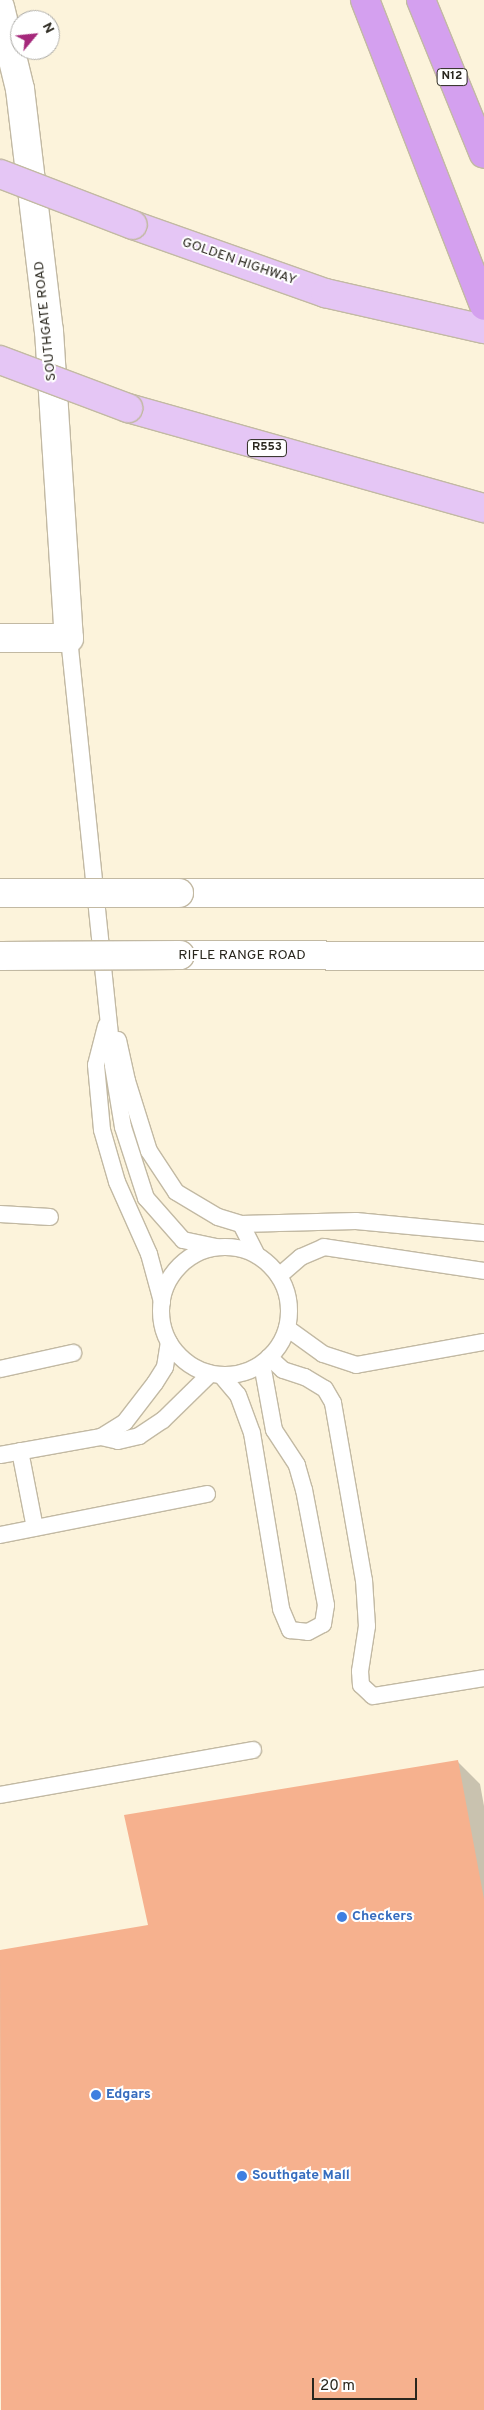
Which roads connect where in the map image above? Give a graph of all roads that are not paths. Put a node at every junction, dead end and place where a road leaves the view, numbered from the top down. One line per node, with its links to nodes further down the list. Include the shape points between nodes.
1 (365, 0): 6 (highway)
2 (421, 0): 4 (highway, N12)
3 (0, 7): 11 (main road, SOUTHGATE ROAD, via 20,89 49,331)
4 (484, 154)
5 (0, 174): 7 (main road, GOLDEN HIGHWAY, bridge, via 133,225 325,292)
6 (484, 306)
7 (484, 330)
8 (0, 360): 9 (main road, R553, bridge, via 128,408)
9 (484, 508)
10 (0, 638): 11 (main road)
11 (69, 638): 16 (lane)
12 (0, 893): 13 (main road, bridge)
13 (480, 893)
14 (0, 956): 15 (main road, RIFLE RANGE ROAD, bridge)
15 (484, 956)
16 (110, 1012): 19 (lane, via 149,1150 176,1192 218,1217); 21 (lane, via 113,1066 123,1127 146,1198 183,1240); 25 (lane, via 96,1066 102,1130 117,1182 149,1254)
17 (0, 1214): 18 (lane)
18 (50, 1217)
19 (242, 1224): 20 (lane, via 356,1221); 22 (lane)
20 (484, 1233)
21 (216, 1247): 22 (lane); 25 (lane, via 179,1265 168,1282)
22 (256, 1254): 24 (lane)
23 (484, 1271): 24 (lane, via 324,1248 301,1257)
24 (279, 1276): 26 (lane, via 289,1306)
25 (162, 1302): 27 (lane, via 162,1322)
26 (287, 1328): 28 (lane, via 322,1354 356,1364); 30 (lane, via 278,1348)
27 (169, 1342): 32 (lane, via 182,1358); 33 (lane, via 166,1367 125,1422)
28 (484, 1342)
29 (73, 1353): 31 (lane)
30 (266, 1361): 32 (lane, via 242,1373); 32 (lane, via 274,1430 297,1466 326,1605 323,1624 308,1632 290,1630 281,1610 252,1433 238,1395); 39 (lane, via 325,1389 333,1403 364,1580 367,1626 361,1685 373,1696)
31 (0, 1369)
32 (215, 1374): 33 (lane, via 163,1420 139,1436 118,1441)
33 (101, 1437): 35 (lane)
34 (1, 1451): 35 (lane)
35 (20, 1451): 37 (lane)
36 (207, 1494): 37 (lane)
37 (35, 1528): 38 (lane)
38 (0, 1536)
39 (484, 1678)
40 (253, 1750): 41 (lane)
41 (0, 1795)

